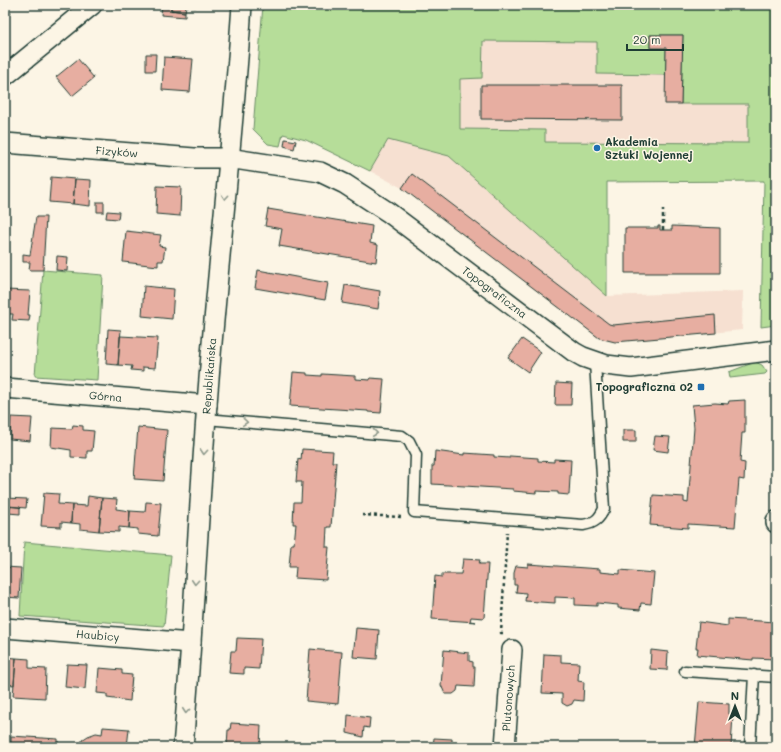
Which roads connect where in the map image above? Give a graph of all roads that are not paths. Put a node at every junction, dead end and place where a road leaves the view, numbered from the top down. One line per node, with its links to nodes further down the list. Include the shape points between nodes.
1 (92, 5): 3 (street)
2 (242, 5): 5 (street, Republikańska)
3 (5, 76)
4 (5, 143): 5 (street, Fizyków, via 194,158)
5 (228, 158): 7 (street, Topograficzna, via 312,170 345,184 388,212 556,339 583,358); 9 (street, Republikańska, one-way to 9)
6 (776, 350): 7 (street, Topograficzna, via 631,368 619,368)
7 (596, 362): 9 (lane, one-way to 7, via 402,436 409,441 416,455 414,512 583,525 593,523 604,509)
8 (5, 388): 9 (street, Górna)
9 (207, 412): 11 (street, Republikańska, one-way to 11)
10 (5, 628): 11 (street, Haubicy)
11 (191, 643): 16 (street, Republikańska, one-way to 16)
12 (512, 650): 17 (street, Plutonowych)
13 (685, 671): 14 (lane)
14 (754, 676): 15 (lane); 18 (lane)
15 (776, 677)
16 (183, 747)
17 (504, 747)
18 (750, 747)

